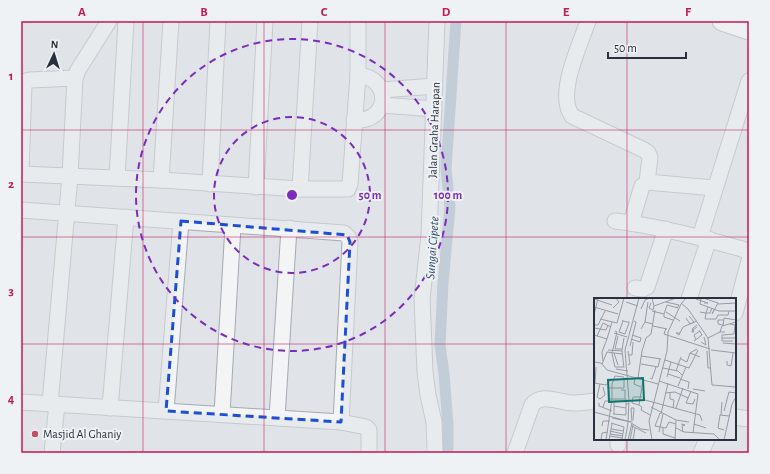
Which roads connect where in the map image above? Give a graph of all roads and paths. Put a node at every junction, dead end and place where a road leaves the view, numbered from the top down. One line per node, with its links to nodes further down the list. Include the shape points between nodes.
1 (109, 21): 13 (street)
2 (126, 21): 23 (street)
3 (171, 21): 24 (street)
4 (218, 21): 25 (street)
5 (265, 21): 27 (street)
6 (310, 21): 29 (street)
7 (358, 21): 12 (street)
8 (437, 21): 16 (street, Jalan Graha Harapan)
9 (588, 21): 28 (street, via 572,66 567,92 568,110 572,116 648,153 650,157 647,182)
10 (722, 21): 11 (main road)
11 (749, 30)
12 (358, 76): 17 (street, via 373,79); 20 (street)
13 (75, 78): 14 (street); 22 (street)
14 (24, 81): 21 (street)
15 (749, 82): 28 (street)
16 (435, 86): 17 (street); 19 (street, Jalan Graha Harapan)
17 (382, 90): 18 (street)
18 (382, 105): 19 (street); 20 (street, via 378,113 371,118 363,121)
19 (434, 109): 59 (street, Jalan Graha Harapan, via 429,235 422,315 425,372 434,422)
20 (354, 120): 29 (street, via 348,189)
21 (21, 173): 22 (street)
22 (70, 176): 23 (street); 31 (street)
23 (117, 178): 24 (street)
24 (161, 180): 25 (street)
25 (210, 184): 27 (street)
26 (642, 186): 35 (street)
27 (256, 187): 29 (street)
28 (714, 188): 39 (street)
29 (300, 189)
30 (21, 210): 31 (street)
31 (66, 213): 32 (street); 48 (street)
32 (126, 217): 33 (street); 49 (street)
33 (181, 221): 36 (street); 50 (street)
34 (615, 222): 35 (street)
35 (631, 223): 38 (street)
36 (233, 226): 37 (street); 51 (street)
37 (289, 228): 53 (street); 55 (street, via 344,233 349,238)
38 (666, 229): 39 (street); 43 (street, via 647,287)
39 (704, 238): 40 (street, via 742,249); 44 (street)
40 (749, 254)
41 (749, 261): 42 (street)
42 (747, 280): 45 (street)
43 (635, 288)
44 (689, 298)
45 (736, 310)
46 (594, 401): 60 (street, via 572,403 546,398 535,401)
47 (21, 402): 48 (street)
48 (54, 404): 49 (street); 57 (street)
49 (110, 408): 50 (street)
50 (166, 411): 51 (street)
51 (222, 414): 53 (street)
52 (736, 417): 54 (street)
53 (278, 418): 55 (street)
54 (749, 419)
55 (341, 422): 58 (street, via 366,427 369,430)
56 (708, 440): 61 (street)
57 (52, 453)
58 (369, 453)
59 (435, 453)
60 (515, 453)
61 (701, 453)

